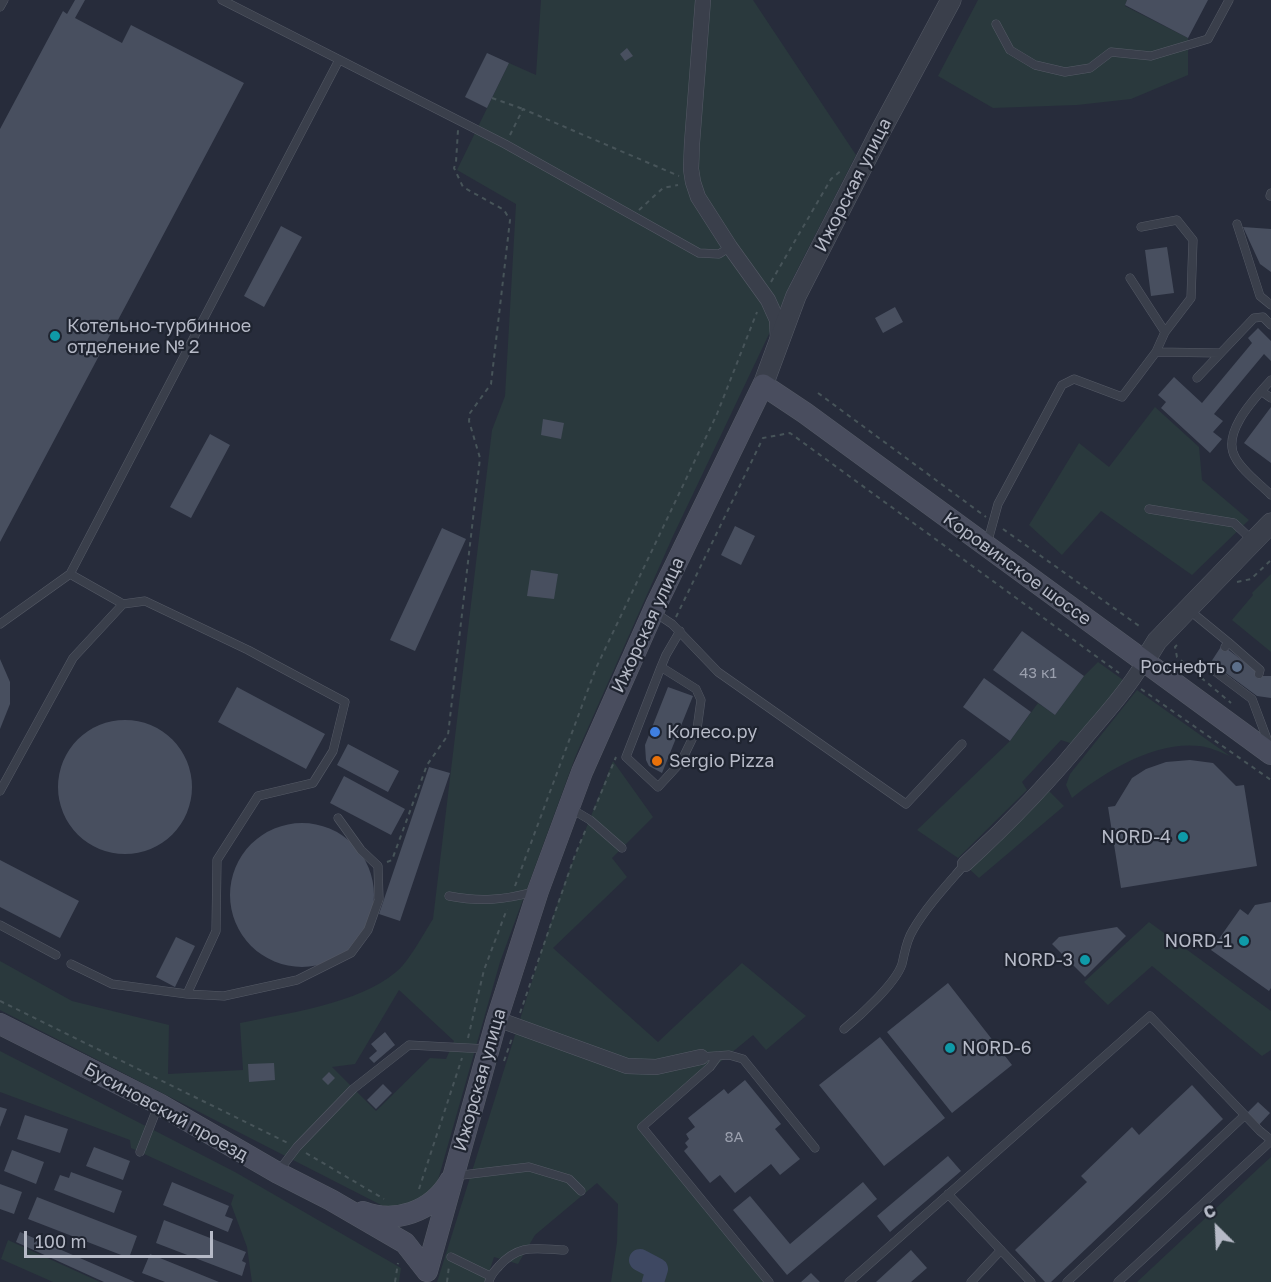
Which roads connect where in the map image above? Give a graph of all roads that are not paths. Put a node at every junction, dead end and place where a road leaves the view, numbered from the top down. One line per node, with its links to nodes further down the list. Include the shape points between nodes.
1 (4, 0): 6 (lane)
2 (222, 0): 8 (lane)
3 (703, 0): 11 (street, via 691,169 698,197)
4 (951, 0): 16 (street, Ижорская улица, via 796,296)
5 (1229, 0): 7 (lane, via 1208,39 1151,56 1111,52 1090,68 1065,72 1035,65 1010,50)
6 (0, 7)
7 (996, 24)
8 (339, 60): 11 (lane, via 505,144 699,253 719,254); 29 (lane)
9 (1237, 224): 13 (lane, via 1260,296)
10 (1141, 227): 15 (lane, via 1177,220 1193,240 1191,298)
11 (730, 247): 16 (street, via 764,294 777,320)
12 (1130, 278): 15 (lane)
13 (1271, 304)
14 (1271, 325): 18 (lane, via 1263,317 1254,318)
15 (1165, 332): 17 (lane)
16 (778, 340): 21 (street, Ижорская улица)
17 (1156, 352): 18 (lane); 28 (lane, via 1122,397 1074,379 1062,385 998,504)
18 (1220, 353): 19 (lane)
19 (1197, 378)
20 (1271, 380): 22 (lane)
21 (762, 385): 28 (main road, Коровинское шоссе); 32 (main road, Ижорская улица)
22 (1261, 391): 23 (lane); 24 (lane, via 1242,414 1231,445 1239,463)
23 (1271, 398)
24 (1271, 495)
25 (1149, 509): 27 (lane, via 1234,523)
26 (1271, 523): 27 (street)
27 (1253, 541): 31 (street)
28 (986, 546): 35 (main road, Коровинское шоссе)
29 (70, 574): 30 (lane); 33 (lane)
30 (123, 604): 42 (lane, via 73,658); 52 (lane, via 145,601 345,702 333,751 313,783 258,796 217,860 216,931)
31 (1188, 609): 35 (street, via 1157,641); 38 (lane, via 1260,670)
32 (653, 611): 34 (lane); 43 (main road, Ижорская улица)
33 (0, 624)
34 (680, 631): 37 (lane); 39 (lane, via 718,672 906,804)
35 (1144, 662): 41 (main road, Коровинское шоссе); 46 (street, via 1059,770)
36 (1215, 665): 40 (lane, via 1212,669 1253,697)
37 (661, 667): 37 (lane, via 626,757 658,787 681,762 697,729 701,700 696,689)
38 (1259, 674)
39 (962, 744)
40 (1271, 748)
41 (1271, 754)
42 (0, 791)
43 (568, 808): 45 (lane, via 590,820); 47 (main road, Ижорская улица)
44 (338, 818): 52 (lane, via 378,866 379,899 368,930 351,953 297,980 224,996)
45 (622, 848)
46 (965, 864): 55 (lane, via 913,929 902,964 890,984)
47 (538, 891): 48 (lane, via 473,901); 53 (main road, Ижорская улица)
48 (449, 896)
49 (0, 925): 50 (lane)
50 (56, 955)
51 (71, 964): 52 (lane, via 112,984)
52 (187, 994)
53 (506, 1023): 56 (main road, Ижорская улица); 58 (street, via 627,1066 656,1067)
54 (0, 1024): 59 (main road, Бусиновский проезд)
55 (844, 1029)
56 (489, 1049): 64 (lane, via 409,1046 353,1089); 65 (main road, Ижорская улица)
57 (718, 1056): 58 (lane); 62 (lane, via 743,1059); 74 (lane, via 642,1127)
58 (701, 1057)
59 (159, 1104): 63 (lane); 64 (main road, Бусиновский проезд)
60 (1245, 1115): 61 (lane); 67 (lane, via 1150,1016); 78 (lane)
61 (1271, 1141): 79 (lane)
62 (815, 1148)
63 (140, 1152)
64 (278, 1173): 68 (main road, Бусиновский проезд)
65 (453, 1176): 66 (lane, via 529,1167 569,1179); 68 (main road, via 426,1206 394,1217 375,1217); 72 (main road, Ижорская улица)
66 (581, 1191)
67 (948, 1194): 70 (lane); 75 (lane)
68 (331, 1200): 72 (main road, via 405,1243)
69 (564, 1250): 73 (lane, via 527,1248 509,1255)
70 (1001, 1251): 76 (lane); 77 (lane)
71 (451, 1257): 73 (lane)
72 (425, 1277)
73 (489, 1279)
74 (769, 1282)
75 (849, 1282)
76 (971, 1282)
77 (1031, 1282)
78 (1068, 1282)
79 (1118, 1282)

